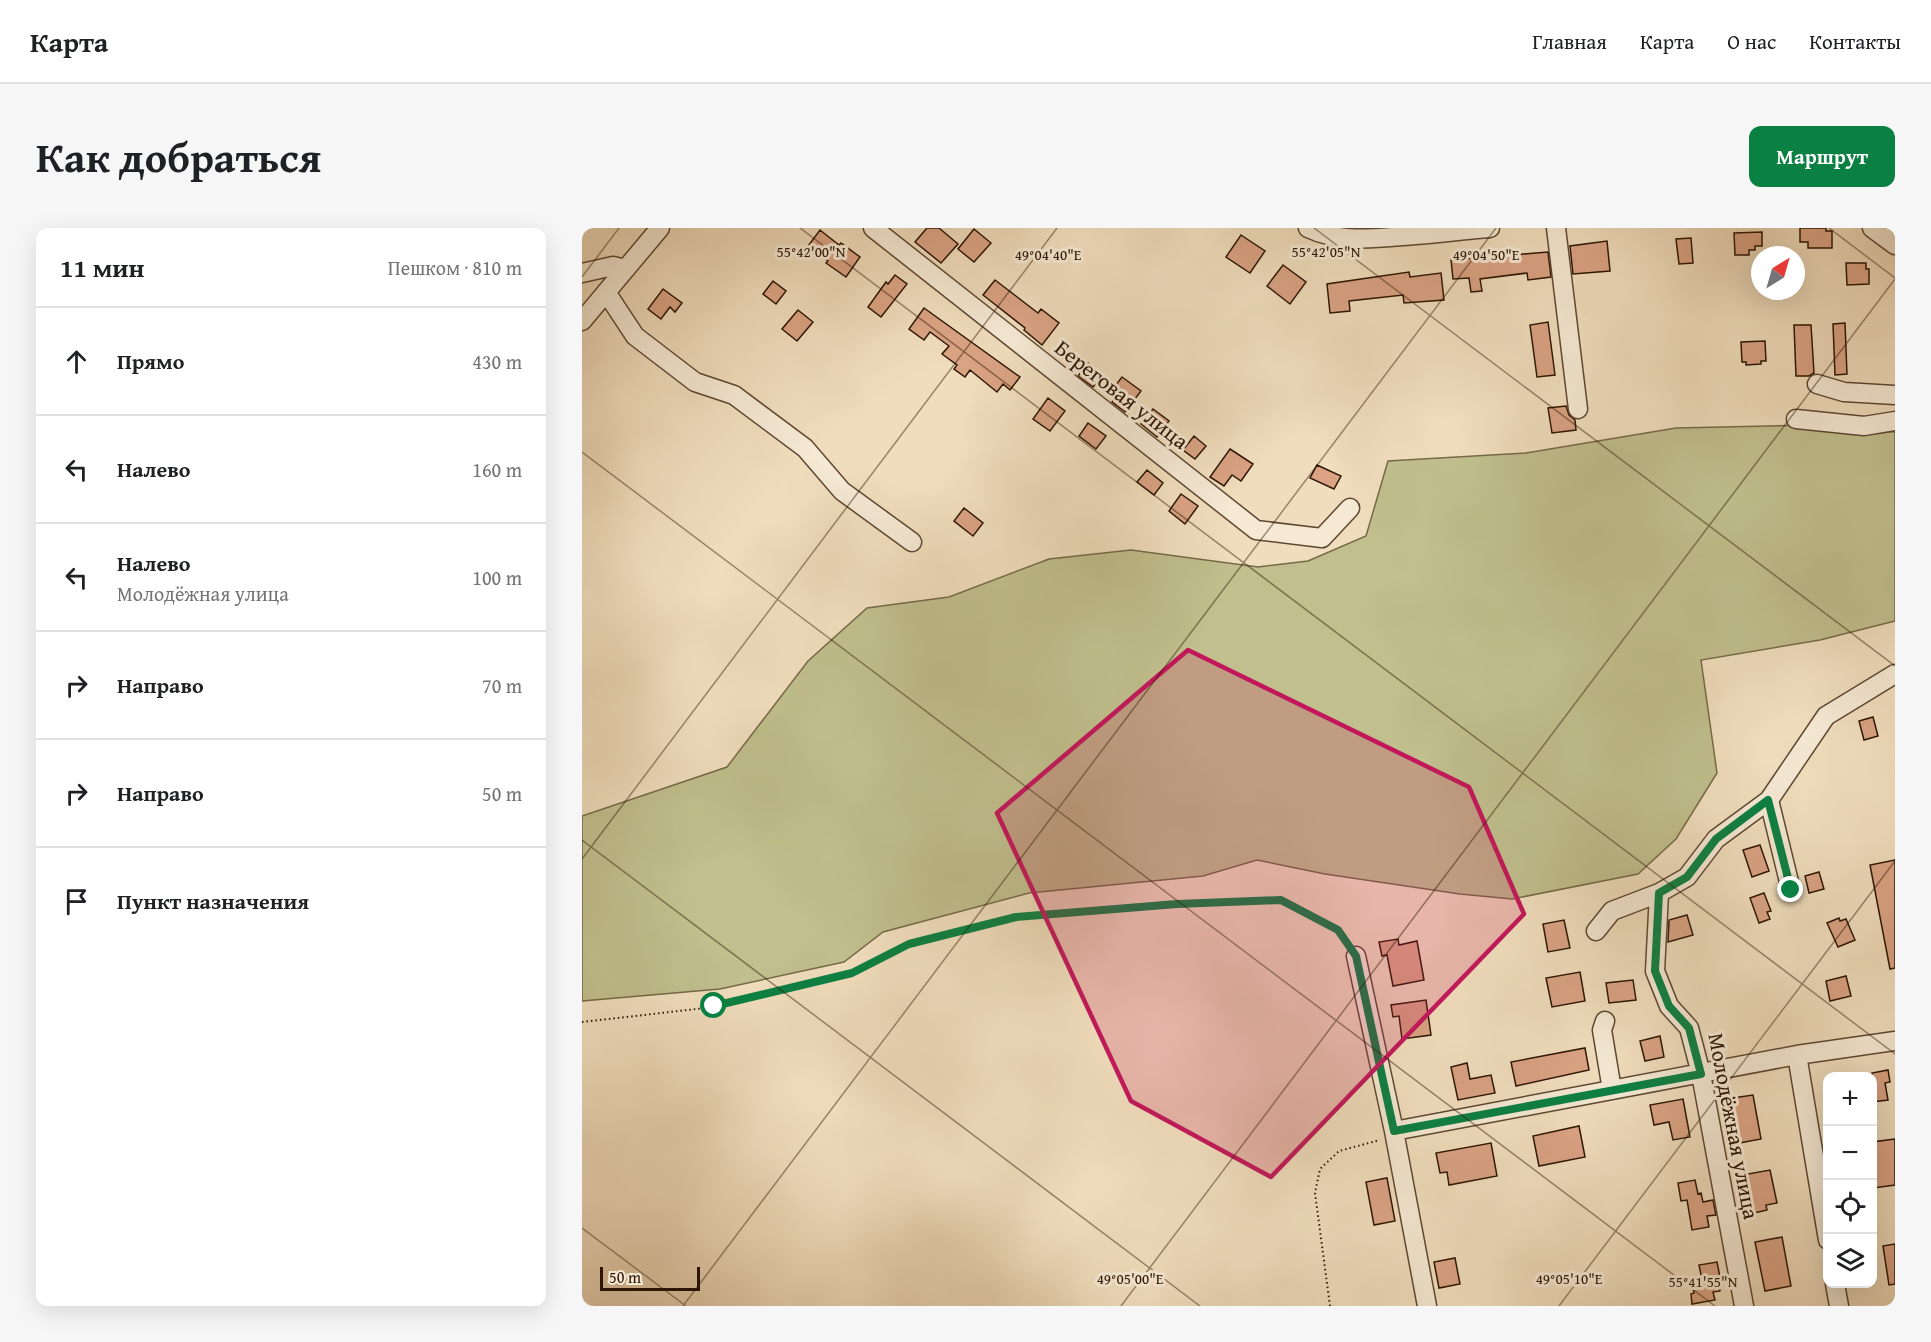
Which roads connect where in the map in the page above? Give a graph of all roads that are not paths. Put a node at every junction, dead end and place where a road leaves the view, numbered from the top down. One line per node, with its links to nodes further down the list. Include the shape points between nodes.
1 (660, 228): 8 (street)
2 (873, 228): 17 (street, Береговая улица, via 1256,530 1322,538)
3 (1308, 228): 4 (street, via 1344,238 1372,239)
4 (1490, 228)
5 (1556, 228): 14 (street)
6 (1872, 228): 7 (street)
7 (1895, 245)
8 (626, 269): 9 (street, via 614,266); 10 (street)
9 (582, 273)
10 (606, 292): 11 (street); 18 (street, via 635,336 695,382 734,395 805,448 842,491)
11 (582, 321)
12 (1817, 384): 13 (street, via 1844,392)
13 (1895, 395)
14 (1578, 409)
15 (1796, 419): 16 (street, via 1864,426)
16 (1895, 421)
17 (1350, 508)
18 (912, 542)
19 (1895, 674): 20 (street, via 1826,716)
20 (1768, 800): 21 (street); 22 (street, via 1716,839 1687,877)
21 (1791, 890)
22 (1659, 893): 23 (street, via 1612,911); 28 (street, Молодёжная улица, via 1655,971 1669,1006 1689,1028)
23 (1596, 931)
24 (1356, 956): 30 (street)
25 (1605, 1021): 29 (street, via 1602,1030)
26 (1895, 1041): 27 (street)
27 (1797, 1055): 28 (street); 31 (street)
28 (1701, 1074): 29 (street); 34 (street, Молодёжная улица)
29 (1612, 1090): 30 (street)
30 (1394, 1134): 33 (street)
31 (1826, 1234)
32 (1836, 1288): 35 (street)
33 (1427, 1306)
34 (1744, 1306)
35 (1839, 1306)

